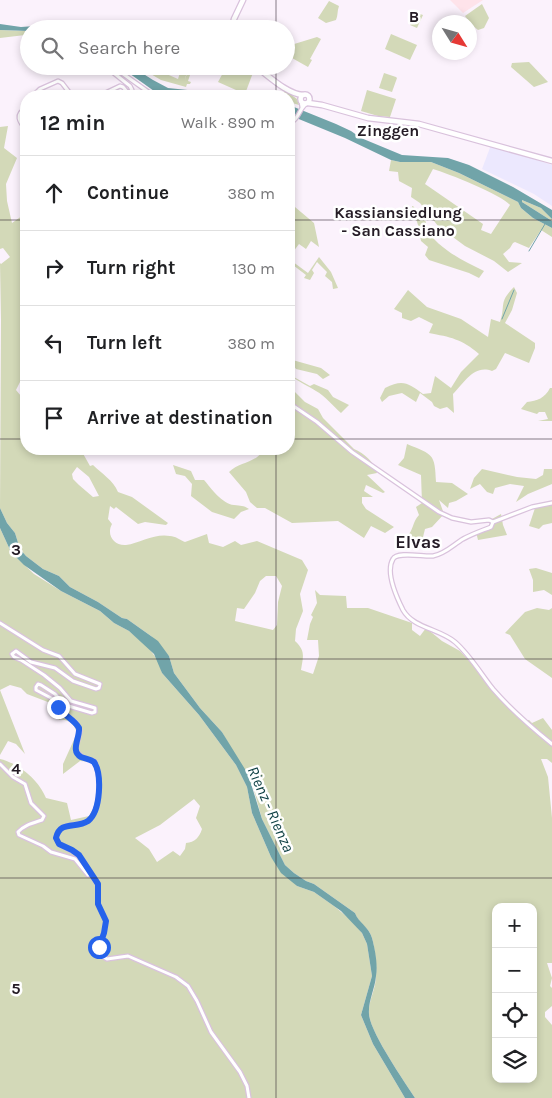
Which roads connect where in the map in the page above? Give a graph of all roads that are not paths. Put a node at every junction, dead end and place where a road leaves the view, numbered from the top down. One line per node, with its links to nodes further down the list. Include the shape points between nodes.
1 (243, 0): 2 (main road)
2 (234, 20)
3 (116, 75): 10 (street)
4 (125, 75): 11 (street)
5 (268, 75): 12 (main road)
6 (39, 90): 7 (street, via 58,81)
7 (67, 90)
8 (110, 90): 9 (street, via 118,86)
9 (126, 90)
10 (132, 90)
11 (146, 90)
12 (289, 90)
13 (295, 93): 15 (main road, via 308,95)
14 (295, 95): 15 (main road)
15 (304, 103): 16 (street); 17 (main road, via 313,102 368,118 419,124)
16 (295, 117)
17 (552, 161)
18 (295, 407): 20 (street, via 352,452 439,512 464,521)
19 (552, 503): 20 (street)
20 (493, 522): 22 (street, via 491,527 464,538 439,554 395,557 390,578 409,617 454,640 509,706)
21 (0, 623): 24 (street, via 43,650 59,656 76,674 100,684 96,689 76,682 58,669 31,662 16,651 12,654 44,675 71,701 95,708 92,713 69,707 41,685 36,687 76,723 80,731 76,752 92,760 98,771 100,780 92,816 83,823 65,826 56,838 59,844 79,855)
22 (552, 744)
23 (0, 764): 24 (street, via 12,777 25,784 30,804 44,816 42,820 22,828 19,835 51,852 73,858 85,873)
24 (90, 873): 25 (street, via 98,884 98,904 106,921 100,955 107,959 128,956 176,977 188,986 211,1032 240,1072)
25 (249, 1098)

